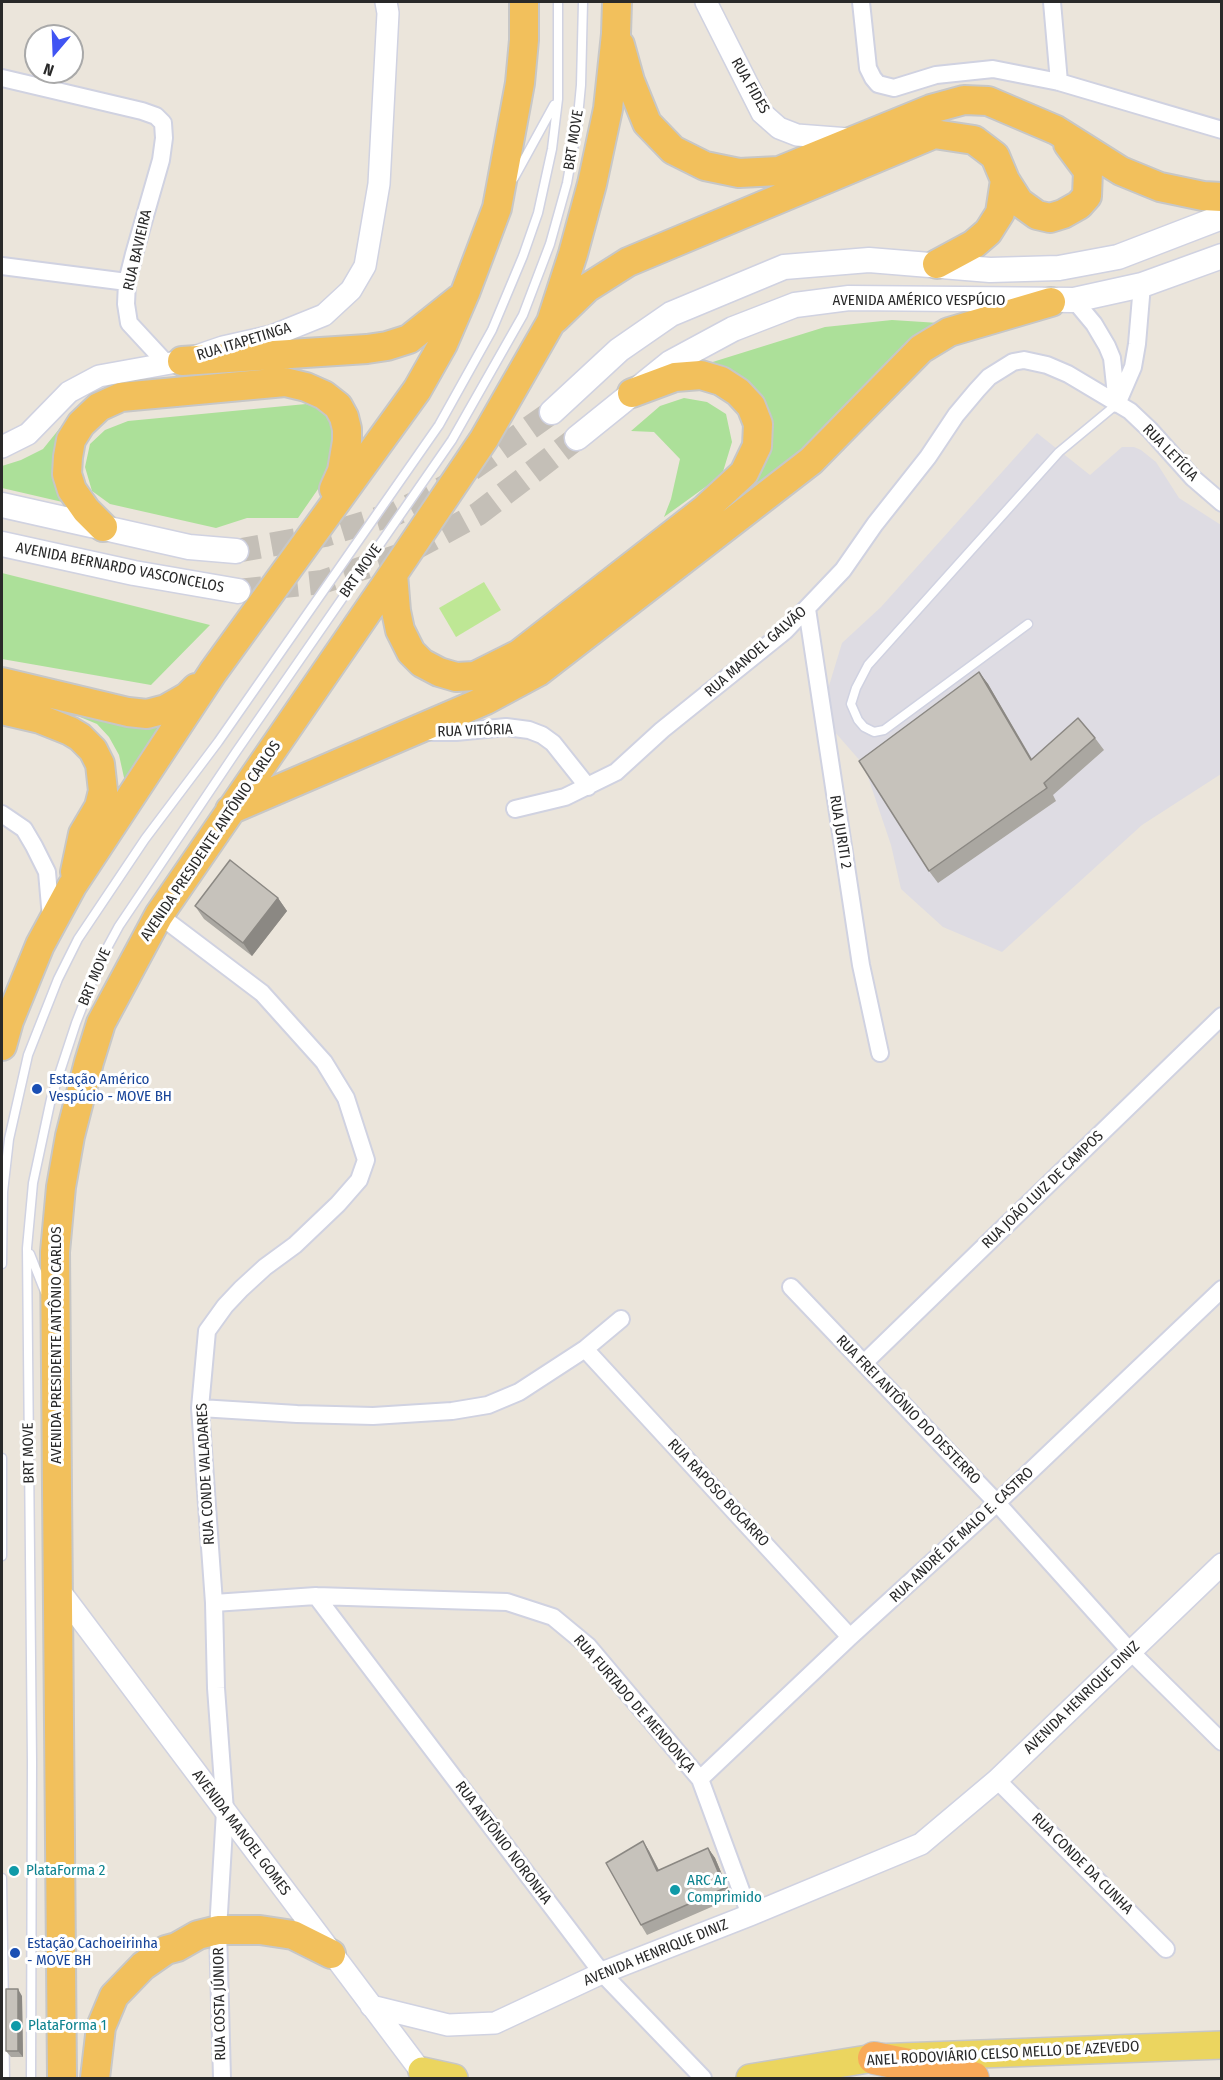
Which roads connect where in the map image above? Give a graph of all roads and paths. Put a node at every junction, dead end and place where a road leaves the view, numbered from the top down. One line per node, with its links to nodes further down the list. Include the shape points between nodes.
1 (387, 2): 29 (street, RUA ITAPETINGA, via 379,184 365,266 351,290 324,315 272,336)
2 (524, 2): 18 (highway, via 519,83)
3 (558, 2): 12 (lane, BRT MOVE)
4 (583, 2): 59 (lane, BRT MOVE, via 581,85 567,183 550,244 523,315 452,440 236,752 101,959 51,1099 33,1183)
5 (617, 2): 9 (highway, AVENIDA PRESIDENTE ANTÔNIO CARLOS)
6 (706, 2): 15 (street, RUA FIDES, via 762,113 779,128 797,135)
7 (861, 2): 11 (street, via 868,68 878,84 894,88 936,75 993,69)
8 (1052, 2): 11 (street)
9 (616, 33): 15 (highway, via 647,123 673,150 705,166 739,173 779,171); 27 (highway, AVENIDA PRESIDENTE ANTÔNIO CARLOS, via 608,109 592,184)
10 (2, 78): 23 (street, RUA BAVIEIRA, via 142,111 163,123 161,160)
11 (1059, 82): 14 (street)
12 (558, 99): 18 (lane, BRT MOVE); 60 (lane, BRT MOVE, via 541,202 523,256 492,330 439,425 218,742 145,839 78,939 58,979 28,1055 9,1138)
13 (1056, 129): 15 (highway, via 988,101 964,100 931,109); 16 (highway, via 1088,171 1087,196 1079,205 1050,218 1037,215 1019,202); 17 (highway, via 1121,171 1160,188)
14 (1221, 130)
15 (856, 140)
16 (1005, 180): 21 (highway, via 1000,213 988,232); 27 (highway, via 995,156 974,140 934,134 628,261 587,288)
17 (1221, 196)
18 (497, 208): 25 (highway)
19 (1221, 217): 21 (main road, AVENIDA AMÉRICO VESPÚCIO, via 1118,257 1059,268 990,270)
20 (1221, 256): 24 (main road, AVENIDA AMÉRICO VESPÚCIO)
21 (937, 264): 32 (main road, AVENIDA AMÉRICO VESPÚCIO, via 869,260 784,267 671,314 619,350)
22 (2, 266): 23 (street)
23 (127, 282): 29 (street, RUA BAVIEIRA, via 129,324 146,344)
24 (1142, 285): 26 (main road, AVENIDA AMÉRICO VESPÚCIO); 31 (street, via 1133,367)
25 (465, 293): 29 (highway, via 409,339 387,346); 37 (highway, via 417,390)
26 (1063, 301): 30 (main road, AVENIDA AMÉRICO VESPÚCIO, via 849,298 795,305 733,329 670,363); 31 (street, via 1094,324 1112,358); 48 (highway, via 949,332 921,349 812,461 538,672 486,700)
27 (551, 322): 41 (highway, AVENIDA PRESIDENTE ANTÔNIO CARLOS, via 484,439)
28 (1024, 360): 31 (street, RUA LETÍCIA, via 1068,374); 43 (street, RUA MANOEL GALVÃO, via 1004,367 977,390 843,570)
29 (174, 362): 34 (street, RUA ITAPETINGA, via 99,376 69,392 28,434)
30 (632, 393): 33 (main road, AVENIDA AMÉRICO VESPÚCIO); 41 (highway, via 675,377 701,375 721,381 751,406 758,424 757,446 744,473 705,509 519,654 476,676 456,677 422,663 399,630)
31 (1117, 404): 35 (street, RUA LETÍCIA, via 1150,430); 44 (lane, via 1059,452 868,664 850,704 858,720 874,732 884,730)
32 (552, 412)
33 (578, 438)
34 (2, 447)
35 (1221, 503)
36 (2, 505): 38 (main road)
37 (326, 513): 38 (highway, via 342,471 347,441 344,417 324,394 285,382 121,397 99,407 71,440 67,474 72,490); 45 (highway)
38 (103, 527): 40 (main road, via 189,547)
39 (2, 544): 42 (main road, AVENIDA BERNARDO VASCONCELOS)
40 (236, 551)
41 (393, 574): 51 (highway, AVENIDA PRESIDENTE ANTÔNIO CARLOS)
42 (238, 591)
43 (807, 609): 49 (street, RUA MANOEL GALVÃO, via 616,772); 58 (street, RUA JURITI 2, via 861,965)
44 (1028, 624)
45 (213, 672): 46 (highway, via 187,697 166,710 147,714); 53 (highway)
46 (2, 682)
47 (2, 710): 53 (highway, via 70,731 93,750 100,764 103,791 99,807 83,834)
48 (409, 733): 49 (street, RUA VITÓRIA, via 506,727 529,730 553,743); 51 (highway)
49 (588, 787): 50 (street, RUA MANOEL GALVÃO)
50 (515, 809)
51 (230, 810): 54 (highway, AVENIDA PRESIDENTE ANTÔNIO CARLOS)
52 (2, 814): 55 (street, via 24,829 46,872)
53 (72, 886): 55 (highway)
54 (159, 915): 63 (highway, AVENIDA PRESIDENTE ANTÔNIO CARLOS, via 101,1023 89,1062 61,1187); 67 (street, RUA CONDE VALADARES, via 262,993 324,1062 346,1098 366,1160 359,1180 338,1204 241,1289 207,1331)
55 (52, 925): 57 (highway, via 40,945)
56 (1221, 1017): 66 (street, RUA JOÃO LUIZ DE CAMPOS)
57 (2, 1046)
58 (880, 1053)
59 (27, 1248): 63 (lane); 92 (lane, BRT MOVE)
60 (2, 1264)
61 (791, 1287): 66 (street, RUA FREI ANTÔNIO DO DESTERRO)
62 (1221, 1288): 69 (street, RUA ANDRÉ DE MALO E. CASTRO)
63 (55, 1316): 72 (highway, AVENIDA PRESIDENTE ANTÔNIO CARLOS)
64 (621, 1319): 65 (street)
65 (585, 1349): 67 (street, via 519,1392 488,1405 452,1411 373,1416); 75 (street, RUA RAPOSO BOCARRO)
66 (864, 1363): 69 (street, RUA FREI ANTÔNIO DO DESTERRO)
67 (200, 1408): 74 (street, RUA CONDE VALADARES)
68 (2, 1458): 70 (lane, BRT MOVE)
69 (997, 1503): 75 (street, RUA ANDRÉ DE MALO E. CASTRO); 76 (street, RUA FREI ANTÔNIO DO DESTERRO)
70 (2, 1556)
71 (1221, 1564): 76 (street, AVENIDA HENRIQUE DINIZ)
72 (56, 1586): 80 (street, AVENIDA MANOEL GOMES); 93 (highway, AVENIDA PRESIDENTE ANTÔNIO CARLOS)
73 (316, 1596): 74 (street, RUA FURTADO DE MENDONÇA); 78 (street, RUA FURTADO DE MENDONÇA, via 507,1602 553,1617 588,1646); 86 (street, RUA ANTÔNIO NORONHA)
74 (214, 1603): 80 (street, RUA CONDE VALADARES)
75 (850, 1637): 78 (street, RUA ANDRÉ DE MALO E. CASTRO)
76 (1130, 1651): 77 (street, RUA FREI ANTÔNIO DO DESTERRO); 79 (street, AVENIDA HENRIQUE DINIZ)
77 (1221, 1742)
78 (700, 1779): 82 (street, RUA FURTADO DE MENDONÇA)
79 (998, 1780): 82 (street, AVENIDA HENRIQUE DINIZ, via 921,1844); 84 (street, RUA CONDE DA CUNHA)
80 (225, 1811): 83 (street, RUA CONDE VALADARES); 85 (street, AVENIDA MANOEL GOMES)
81 (2, 1878): 91 (lane)
82 (750, 1915): 86 (street, AVENIDA HENRIQUE DINIZ)
83 (218, 1930): 85 (highway, via 275,1931); 94 (highway, via 160,1953 114,1996 101,2027); 95 (street, RUA COSTA JÚNIOR)
84 (1166, 1949)
85 (332, 1954): 87 (street, AVENIDA MANOEL GOMES)
86 (602, 1973): 87 (street, AVENIDA HENRIQUE DINIZ, via 495,2023 448,2025); 97 (street, RUA ANTÔNIO NORONHA)
87 (371, 2006): 90 (street, AVENIDA MANOEL GOMES)
88 (1221, 2045): 89 (main road, ANEL RODOVIÁRIO CELSO MELLO DE AZEVEDO)
89 (874, 2058): 98 (main road, ANEL RODOVIÁRIO CELSO MELLO DE AZEVEDO); 99 (highway)
90 (424, 2075): 96 (main road)
91 (5, 2079)
92 (31, 2079)
93 (62, 2079)
94 (95, 2079)
95 (222, 2079)
96 (454, 2079)
97 (703, 2079)
98 (750, 2079)
99 (973, 2079)

